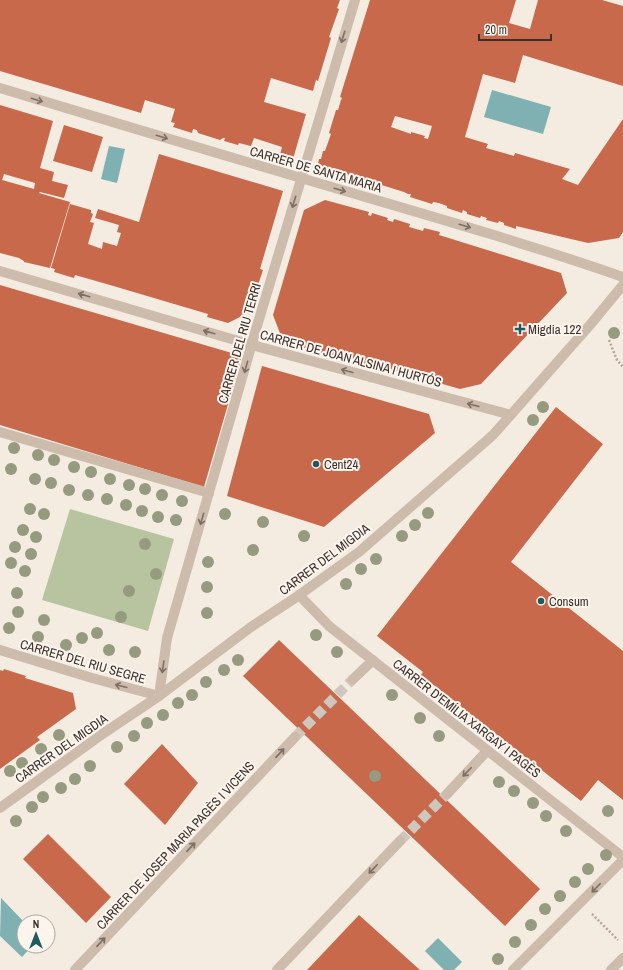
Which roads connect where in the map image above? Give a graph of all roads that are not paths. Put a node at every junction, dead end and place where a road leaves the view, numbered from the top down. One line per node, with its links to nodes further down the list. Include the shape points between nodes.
1 (355, 0): 3 (street, CARRER DEL RIU TERRI, one-way to 3)
2 (0, 88): 3 (street, CARRER DE SANTA MARIA, one-way to 3)
3 (301, 178): 5 (street, CARRER DE SANTA MARIA, one-way to 5, via 467,226); 7 (street, CARRER DEL RIU TERRI, one-way to 7)
4 (0, 271): 7 (street, CARRER DE JOAN ALSINA I HURTÓS, one-way to 4)
5 (623, 277)
6 (623, 285): 8 (street, CARRER DEL MIGDIA)
7 (252, 345): 8 (street, CARRER DE JOAN ALSINA I HURTÓS, one-way to 7); 10 (street, CARRER DEL RIU TERRI, one-way to 10)
8 (511, 415): 11 (street, CARRER DEL MIGDIA, via 493,435 359,552)
9 (0, 432): 10 (street)
10 (209, 493): 15 (street, CARRER DEL RIU TERRI, one-way to 15, via 167,638)
11 (298, 595): 13 (street, CARRER D'EMÍLIA XARGAY I PAGÈS, via 329,626); 15 (street, CARRER DEL MIGDIA)
12 (0, 650): 15 (street, CARRER DEL RIU SEGRE, one-way to 12)
13 (373, 660): 14 (street); 17 (street, CARRER D'EMÍLIA XARGAY I PAGÈS)
14 (353, 679)
15 (159, 696): 19 (street, CARRER DEL MIGDIA)
16 (295, 737): 23 (street, CARRER DE JOSEP MARIA PAGÈS I VICENS, one-way to 16)
17 (487, 751): 18 (street, one-way to 18); 21 (street, CARRER D'EMÍLIA XARGAY I PAGÈS)
18 (447, 794)
19 (0, 808)
20 (400, 841): 24 (street, one-way to 24)
21 (623, 858): 25 (street, one-way to 25)
22 (623, 958): 26 (street)
23 (74, 970)
24 (277, 970)
25 (513, 970)
26 (611, 970)

